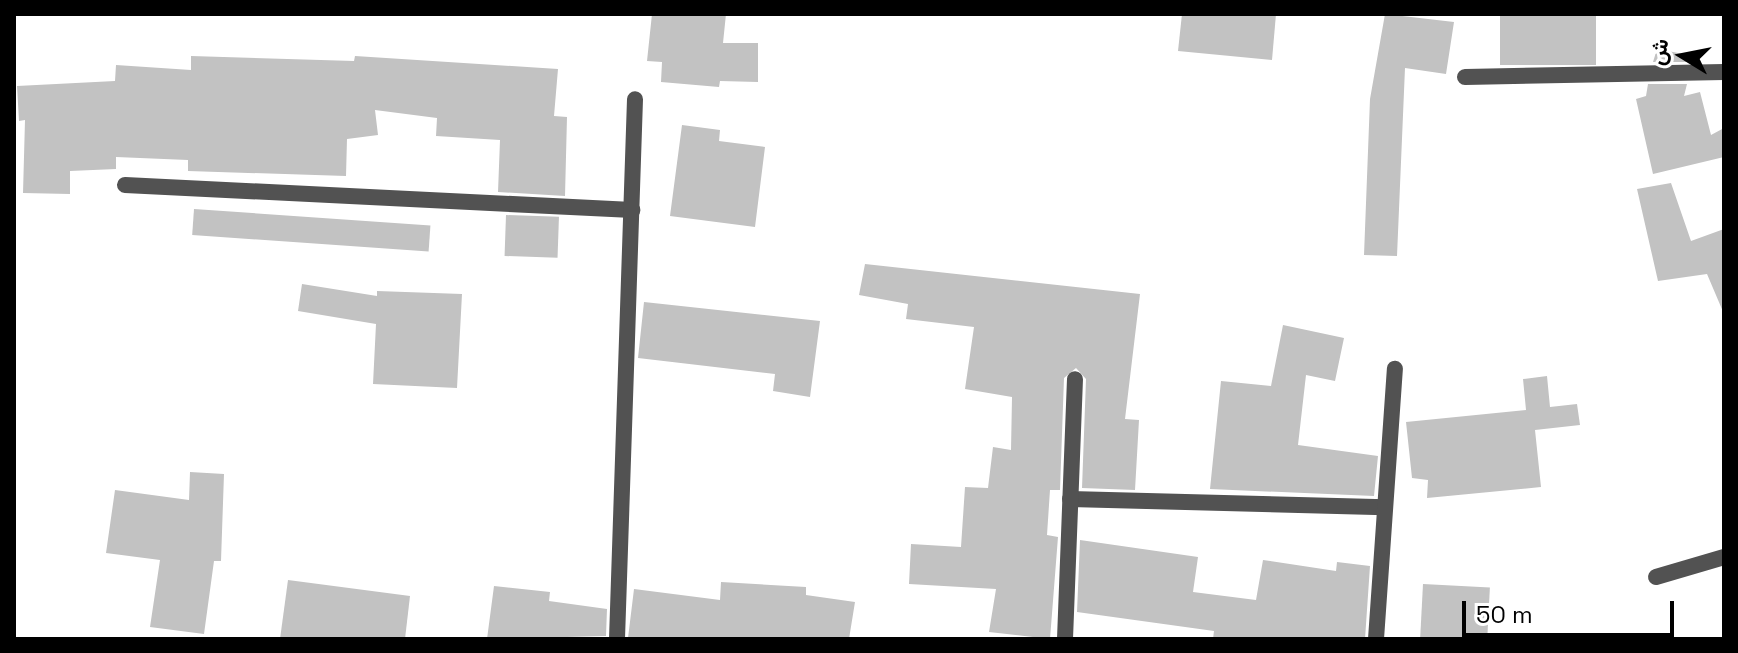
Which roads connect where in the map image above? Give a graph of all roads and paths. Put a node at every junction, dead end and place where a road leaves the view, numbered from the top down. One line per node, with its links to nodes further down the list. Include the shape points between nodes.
1 (1724, 72): 2 (street)
2 (1465, 77)
3 (635, 99): 5 (street)
4 (125, 185): 5 (street)
5 (632, 210): 12 (street)
6 (1395, 369): 9 (street)
7 (1075, 379): 8 (street)
8 (1070, 499): 9 (street); 13 (street)
9 (1385, 507): 14 (street)
10 (1724, 557): 11 (street)
11 (1656, 577)
12 (617, 639)
13 (1065, 639)
14 (1376, 639)

